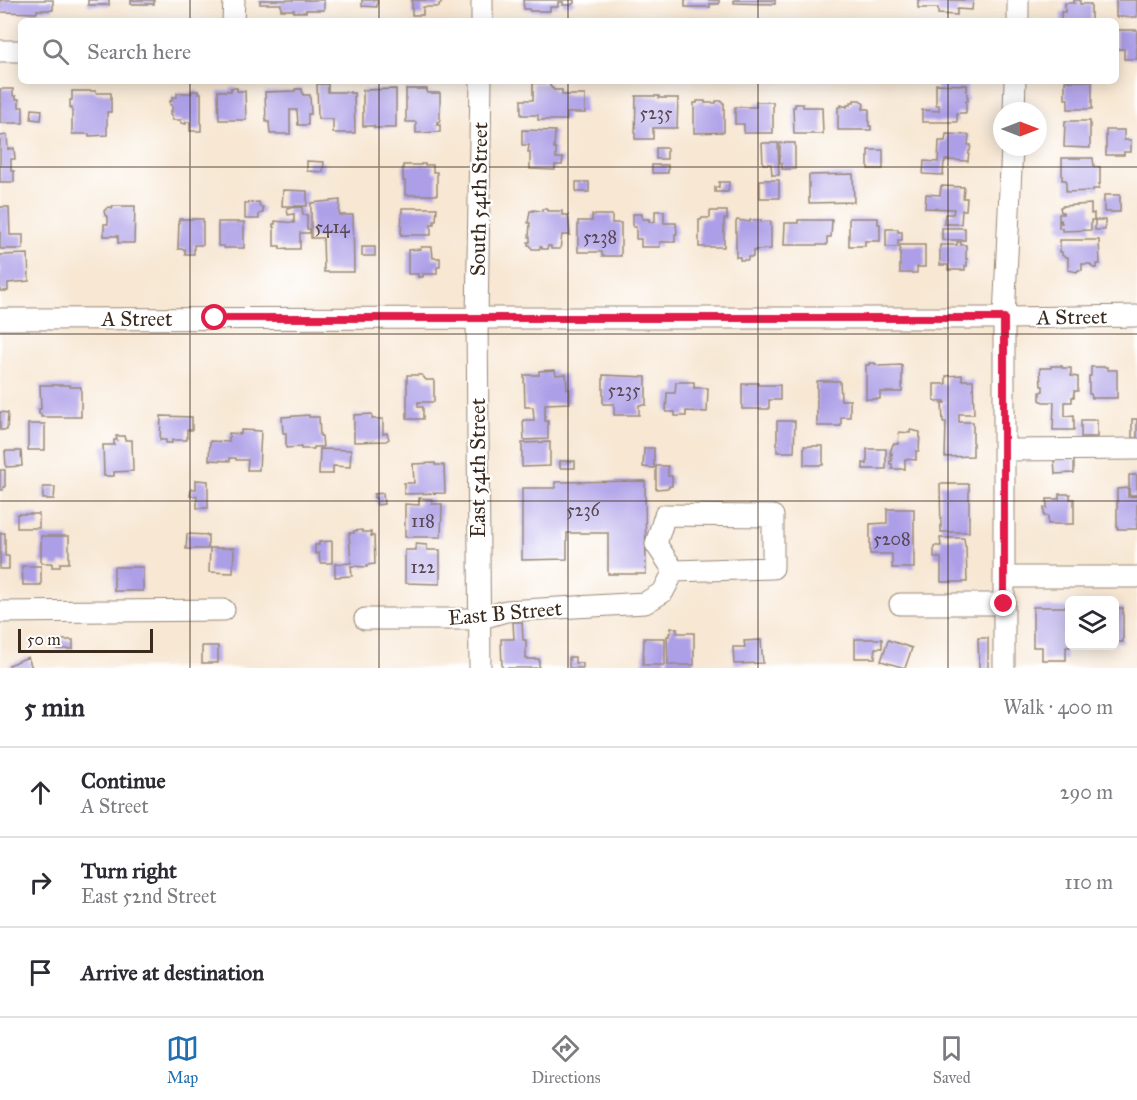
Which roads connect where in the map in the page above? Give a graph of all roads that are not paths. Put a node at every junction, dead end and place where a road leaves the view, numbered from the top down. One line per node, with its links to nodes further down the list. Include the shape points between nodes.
1 (234, 0): 4 (street)
2 (482, 0): 5 (street)
3 (1018, 0): 6 (street)
4 (233, 18)
5 (482, 18)
6 (1018, 18)
7 (0, 51): 8 (street)
8 (18, 51)
9 (481, 84): 14 (street, South 54th Street)
10 (1015, 84): 11 (street)
11 (1014, 102)
12 (1012, 156): 15 (street)
13 (1137, 316): 15 (street, A Street)
14 (477, 318): 15 (street, A Street); 16 (street, A Street); 27 (street, East 54th Street)
15 (1004, 318): 18 (street)
16 (0, 319)
17 (1137, 449): 18 (street)
18 (1005, 450): 20 (street)
19 (674, 571): 19 (street, via 656,544 665,515 773,516 773,568); 27 (street, East B Street, via 663,592 645,603 506,611)
20 (1005, 577): 21 (street); 23 (street)
21 (1137, 577)
22 (900, 604): 23 (street)
23 (1004, 604): 29 (street)
24 (224, 610): 25 (street)
25 (0, 612)
26 (365, 619): 27 (street, East B Street)
27 (479, 619): 28 (street, East 54th Street)
28 (480, 668)
29 (1004, 668)

